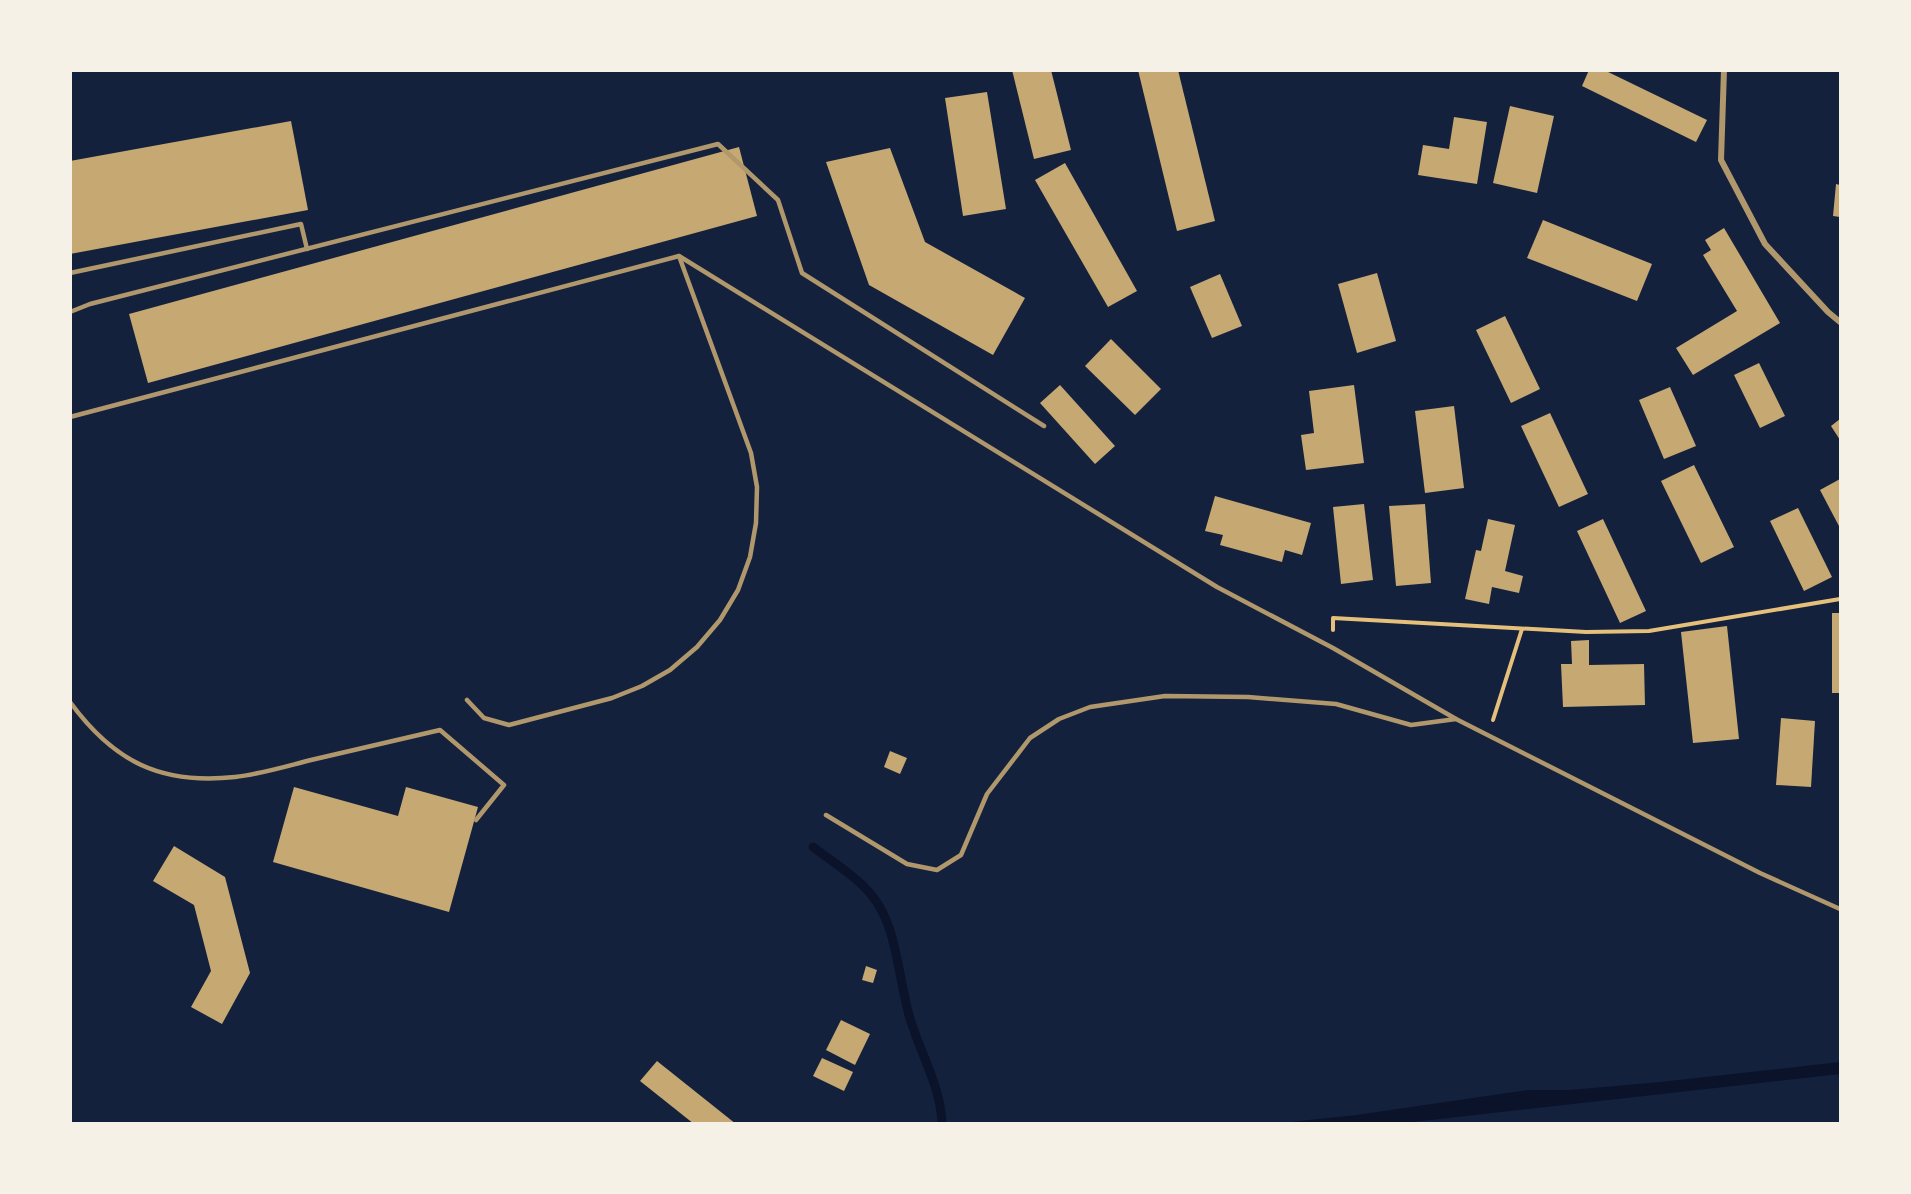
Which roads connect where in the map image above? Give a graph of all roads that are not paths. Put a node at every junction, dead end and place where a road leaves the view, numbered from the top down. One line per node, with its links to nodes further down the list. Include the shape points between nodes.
1 (1724, 70): 6 (street, via 1721,160 1765,244)
2 (307, 249): 4 (lane, via 302,224); 5 (lane); 8 (lane, via 718,144 778,200 802,273)
3 (679, 256): 7 (lane); 9 (lane, via 751,453 757,488 756,523 750,557 738,590 697,647 670,670 612,699 509,725 484,718); 11 (lane, via 1217,587 1334,648)
4 (70, 273)
5 (70, 312)
6 (1840, 322)
7 (70, 417)
8 (1044, 426)
9 (467, 700)
10 (70, 702): 13 (lane, via 86,723 123,757 175,775 206,778 237,777 441,730 504,785)
11 (1456, 719): 12 (lane, via 1411,725 1336,704 1248,697 1165,696 1090,707 1059,719 1030,738 987,794 960,855 937,870 908,864); 14 (lane, via 1760,873)
12 (826, 815)
13 (476, 820)
14 (1840, 909)

